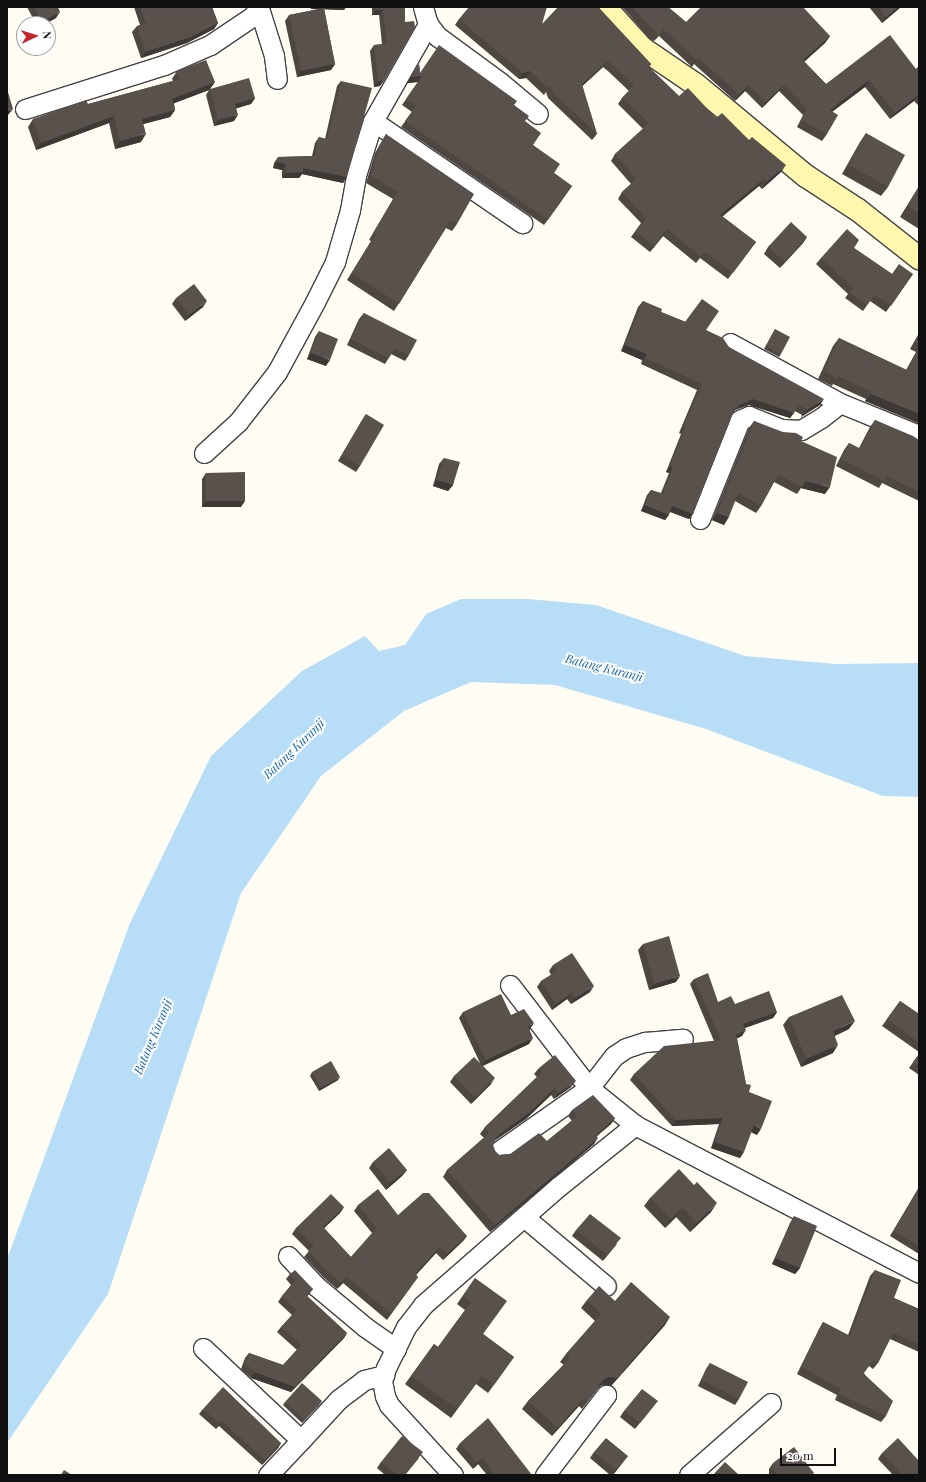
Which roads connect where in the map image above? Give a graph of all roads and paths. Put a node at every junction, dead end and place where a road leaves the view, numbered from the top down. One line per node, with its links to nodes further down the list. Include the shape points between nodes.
1 (605, 7): 9 (street, via 642,48 695,84 806,176 858,210)
2 (259, 8): 4 (street, via 274,56); 5 (street, via 253,16 210,45 164,65)
3 (426, 16): 6 (street, via 437,36 502,83); 7 (street)
4 (276, 79)
5 (25, 109)
6 (538, 114)
7 (373, 121): 8 (street); 13 (street, via 357,172 350,210 335,262 316,302 277,372 238,422)
8 (522, 223)
9 (919, 258)
10 (730, 343): 11 (street)
11 (840, 402): 12 (street); 14 (street, via 801,430 782,429 749,416 740,420)
12 (919, 435)
13 (204, 453)
14 (700, 519)
15 (510, 985): 17 (street)
16 (683, 1039): 17 (street, via 644,1042 626,1048 614,1056)
17 (589, 1088): 18 (street); 19 (street)
18 (636, 1125): 20 (street); 22 (street)
19 (499, 1151)
20 (524, 1217): 23 (street); 25 (street, via 423,1305 406,1327)
21 (288, 1256): 25 (street, via 316,1286)
22 (919, 1272)
23 (606, 1286)
24 (203, 1348): 29 (street)
25 (396, 1349): 26 (street)
26 (384, 1375): 29 (street, via 364,1380 339,1399); 31 (street, via 383,1387 389,1404)
27 (606, 1395): 32 (street)
28 (771, 1402): 33 (street)
29 (301, 1440): 30 (street)
30 (268, 1475)
31 (453, 1475)
32 (545, 1475)
33 (689, 1475)

